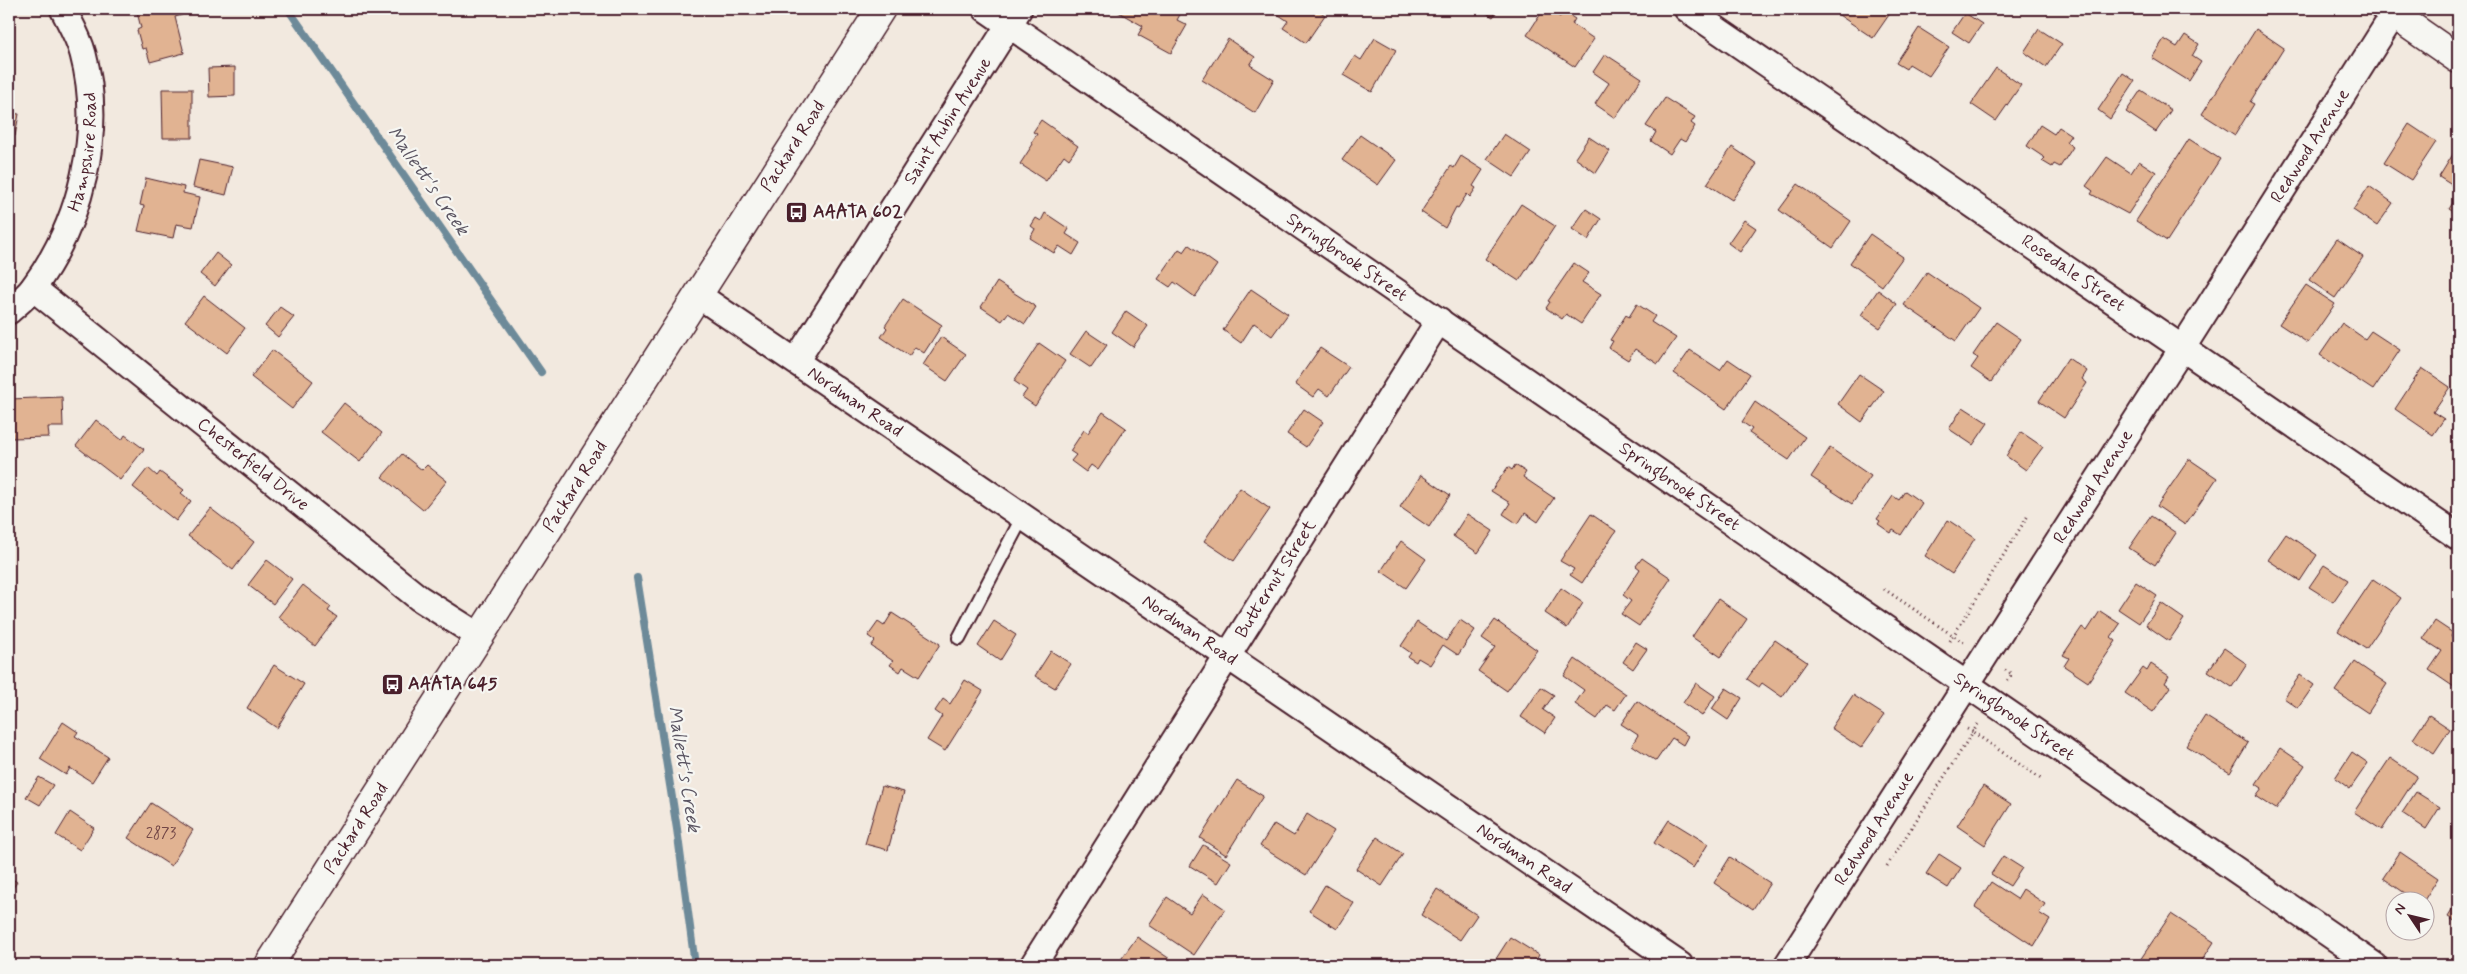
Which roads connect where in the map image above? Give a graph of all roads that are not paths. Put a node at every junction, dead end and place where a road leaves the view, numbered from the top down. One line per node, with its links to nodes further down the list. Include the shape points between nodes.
1 (63, 9): 8 (street, Hampshire Road, via 83,52 90,95 89,147 82,185 70,219 56,251)
2 (881, 9): 9 (main road, Packard Road)
3 (986, 9): 6 (street, Springbrook Street)
4 (1687, 9): 12 (street, Rosedale Street)
5 (2392, 11): 7 (main road); 12 (street, Redwood Avenue)
6 (1014, 16): 11 (street, Springbrook Street); 13 (street, Saint Aubin Avenue)
7 (2458, 58)
8 (32, 288): 10 (street, Hampshire Road); 16 (street, Chesterfield Drive, via 419,598)
9 (698, 295): 13 (street, Nordman Road); 16 (main road, Packard Road)
10 (9, 312)
11 (1439, 320): 18 (street, Butternut Street); 19 (street, Springbrook Street)
12 (2183, 347): 15 (street, Rosedale Street); 19 (street, Redwood Avenue)
13 (796, 361): 14 (street, Nordman Road)
14 (1023, 516): 17 (lane); 18 (street, Nordman Road)
15 (2458, 537)
16 (479, 636): 20 (main road, Packard Road)
17 (959, 638)
18 (1228, 656): 21 (street, Butternut Street); 22 (street, Nordman Road)
19 (1967, 684): 23 (street, Redwood Avenue); 24 (street, Springbrook Street)
20 (269, 965)
21 (1033, 965)
22 (1680, 965)
23 (1787, 965)
24 (2374, 965)

